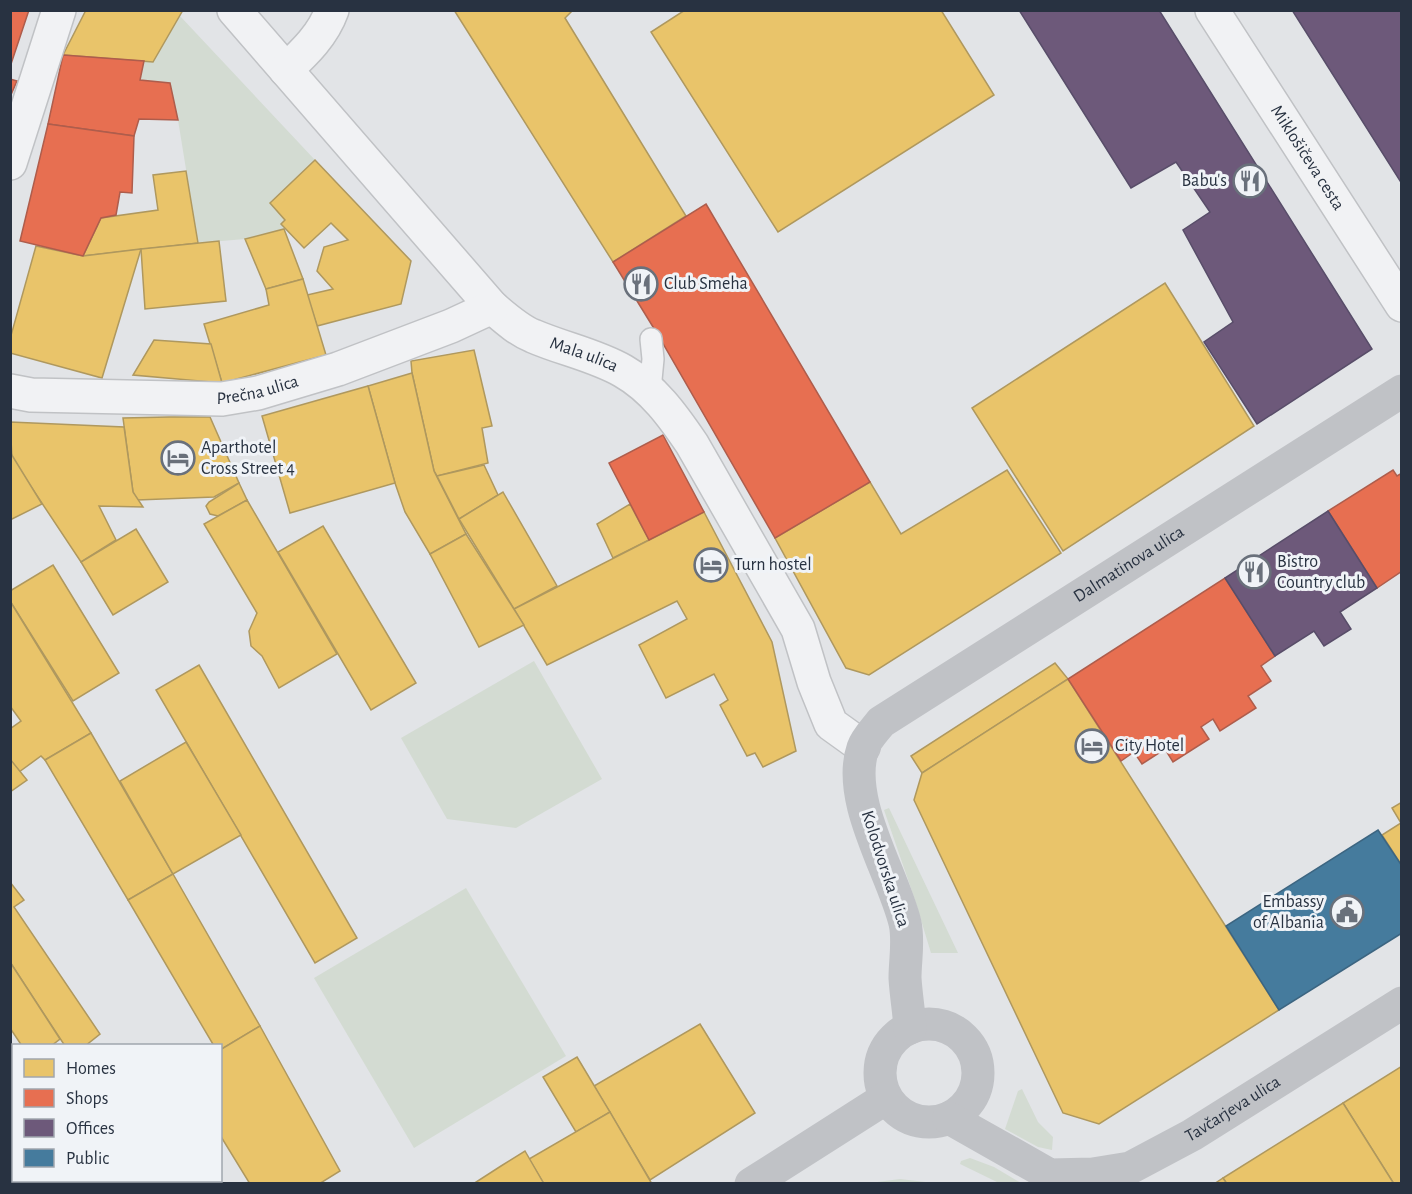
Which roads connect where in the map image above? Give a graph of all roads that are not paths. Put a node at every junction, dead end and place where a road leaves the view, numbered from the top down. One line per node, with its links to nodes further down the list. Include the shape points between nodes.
1 (59, 10): 6 (street)
2 (234, 10): 5 (street, Mala ulica)
3 (332, 10): 5 (street, via 313,44)
4 (1212, 10): 7 (street, Miklošičeva cesta)
5 (286, 70): 8 (street, Mala ulica)
6 (10, 163)
7 (1401, 305)
8 (492, 307): 10 (street, Mala ulica, via 532,336 624,371); 11 (street, Prečna ulica, via 338,369 258,393 222,399 31,395)
9 (651, 339): 10 (lane)
10 (650, 390): 13 (street, Mala ulica, via 692,444 798,629 831,724)
11 (10, 391)
12 (1401, 391): 13 (main road, Dalmatinova ulica, via 881,722)
13 (863, 747): 15 (main road, Kolodvorska ulica, via 860,785 868,822 905,924)
14 (1401, 1003): 18 (main road, Tavčarjeva ulica, via 1192,1135 1139,1164)
15 (910, 1028): 16 (main road, via 891,1042 880,1064); 17 (main road, via 926,1024 949,1029 972,1050 978,1074 975,1089 967,1103)
16 (886, 1098): 17 (main road, via 909,1119 933,1122); 19 (main road)
17 (949, 1118): 18 (main road)
18 (1052, 1179)
19 (752, 1184)

